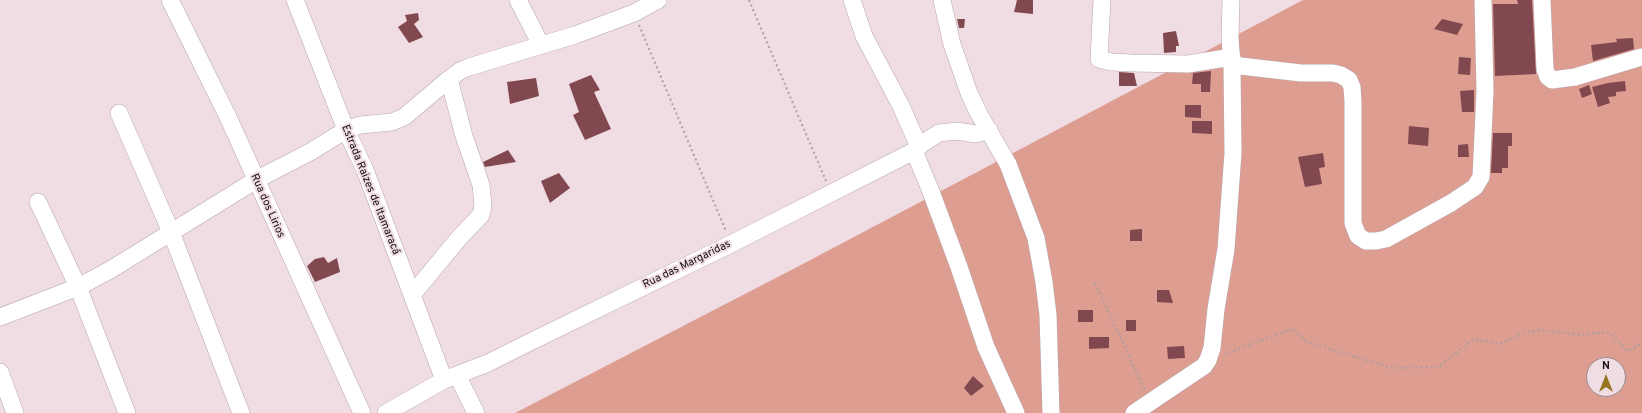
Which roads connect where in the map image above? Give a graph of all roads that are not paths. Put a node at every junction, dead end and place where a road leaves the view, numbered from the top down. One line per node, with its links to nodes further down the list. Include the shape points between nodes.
1 (170, 0): 19 (street, Rua dos Lirios)
2 (295, 0): 16 (street, Estrada Raizes de Itamaracá)
3 (518, 0): 11 (street)
4 (658, 0): 11 (street, via 634,13)
5 (852, 0): 18 (street, via 864,36 901,106)
6 (942, 0): 17 (street, via 960,68 979,114)
7 (1102, 0): 13 (street, via 1099,59 1110,62 1188,64)
8 (1231, 0): 13 (street)
9 (1484, 0): 13 (street, via 1485,92 1481,178 1475,187 1451,203 1376,242 1366,241 1358,236 1353,223 1353,102 1349,80 1333,73 1300,73)
10 (1542, 0): 12 (street, via 1545,69 1552,80 1575,77)
11 (541, 45): 14 (street, via 469,67)
12 (1642, 57)
13 (1232, 61): 35 (street, via 1233,153 1226,248 1212,348 1204,366)
14 (449, 79): 16 (street, via 404,117 392,122 360,125); 23 (street, via 464,136 481,184 483,206 481,215 458,238)
15 (119, 113): 21 (street)
16 (346, 130): 19 (street); 23 (street, Estrada Raizes de Itamaracá, via 365,170)
17 (989, 130): 18 (street, Rua das Margaridas, via 976,134 956,131 939,133); 34 (street, via 1008,164 1040,255 1048,315)
18 (916, 149): 26 (street, Rua das Margaridas, via 731,244 502,356); 33 (street, via 986,347)
19 (256, 180): 21 (street); 30 (street, Rua dos Lirios)
20 (38, 202): 22 (street)
21 (171, 232): 22 (street); 29 (street)
22 (78, 287): 24 (street); 28 (street)
23 (412, 295): 26 (street, Estrada Raizes de Itamaracá)
24 (0, 317)
25 (0, 372): 27 (street)
26 (450, 378): 31 (street, Rua das Margaridas); 32 (street, Estrada Raizes de Itamaracá)
27 (16, 413)
28 (127, 413)
29 (241, 413)
30 (362, 413)
31 (386, 413)
32 (476, 413)
33 (1016, 413)
34 (1051, 413)
35 (1134, 413)

